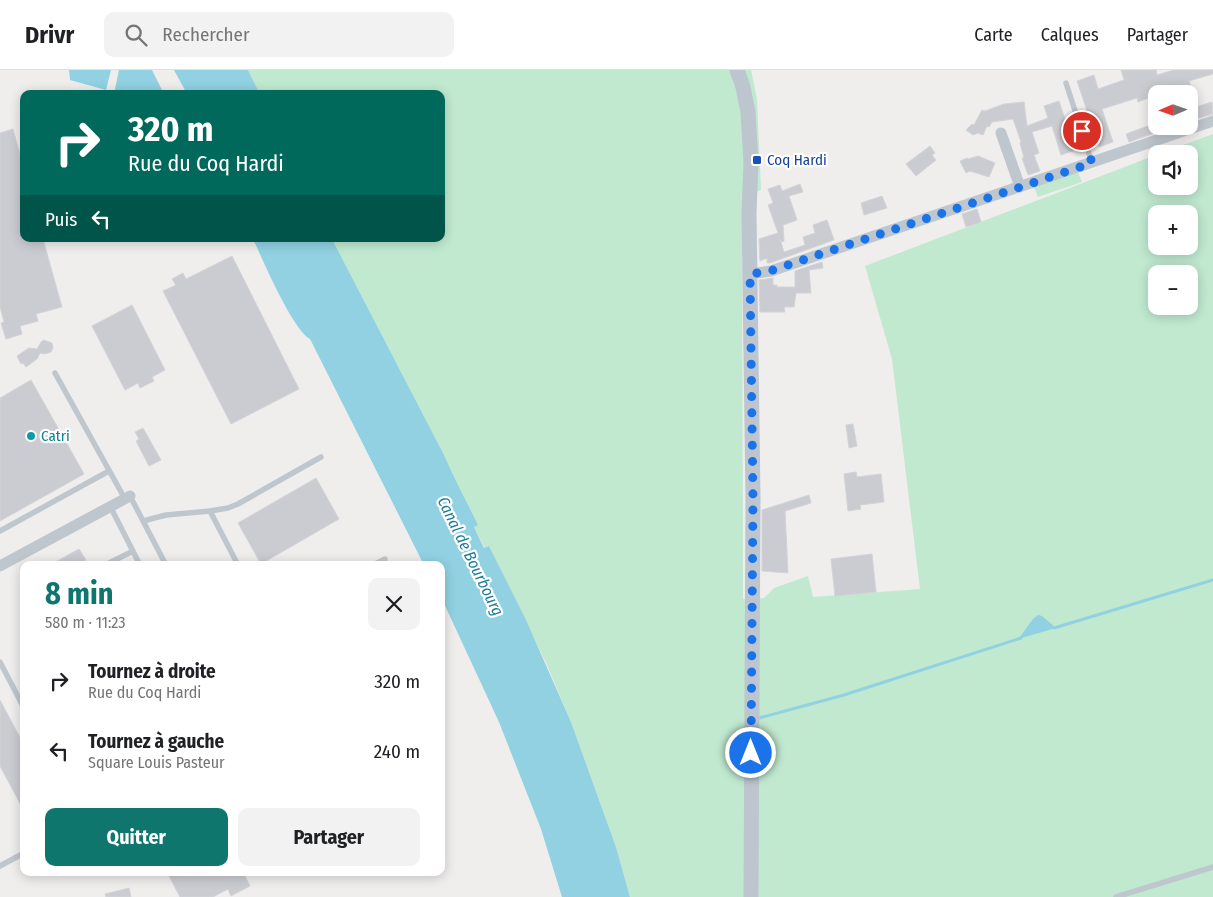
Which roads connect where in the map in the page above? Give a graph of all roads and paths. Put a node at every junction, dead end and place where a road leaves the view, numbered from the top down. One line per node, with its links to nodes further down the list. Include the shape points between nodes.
1 (733, 73): 7 (main road, via 742,122)
2 (1066, 83): 5 (lane)
3 (1213, 122): 5 (street)
4 (1002, 133): 6 (street)
5 (1092, 163): 6 (street)
6 (1020, 187): 7 (street, via 770,271)
7 (750, 274): 29 (main road, via 753,498)
8 (55, 374): 10 (lane)
9 (321, 457): 13 (lane, via 238,504)
10 (110, 471): 11 (lane); 15 (lane)
11 (128, 497): 12 (street); 14 (lane)
12 (110, 506): 16 (lane); 23 (street)
13 (210, 511): 14 (lane); 21 (lane)
14 (143, 521): 20 (lane)
15 (0, 531)
16 (133, 551): 18 (lane); 19 (lane)
17 (385, 559): 22 (lane)
18 (113, 561)
19 (138, 561)
20 (164, 561)
21 (236, 561)
22 (381, 561)
23 (0, 566)
24 (0, 662): 25 (lane)
25 (20, 700)
26 (20, 855): 27 (lane)
27 (0, 866)
28 (1213, 867): 30 (lane)
29 (751, 897)
30 (1116, 897)

